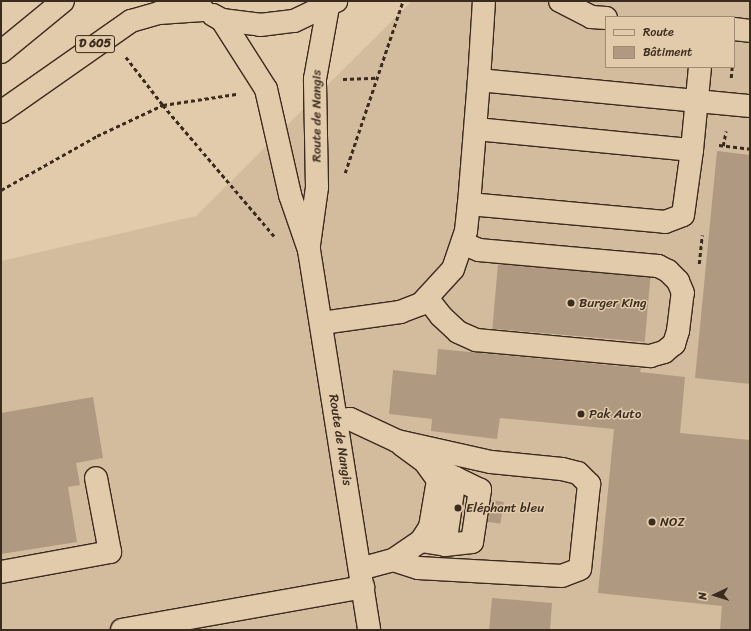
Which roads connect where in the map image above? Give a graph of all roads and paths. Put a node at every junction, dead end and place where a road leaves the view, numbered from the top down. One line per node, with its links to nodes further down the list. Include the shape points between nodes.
1 (63, 1): 11 (main road)
2 (184, 1): 7 (main road)
3 (403, 1): 23 (path)
4 (484, 1): 13 (main road)
5 (560, 1): 8 (main road, via 591,17)
6 (332, 4): 7 (main road, via 294,21 260,26); 29 (main road, Route de Nangis, via 315,79 317,187)
7 (213, 15): 14 (main road, Route de Nangis); 18 (main road, D 605, via 159,14 131,20)
8 (605, 18)
9 (735, 29): 10 (main road)
10 (750, 31)
11 (1, 52)
12 (700, 68): 15 (main road)
13 (479, 80): 15 (main road); 19 (main road)
14 (266, 89): 16 (path); 29 (main road, Route de Nangis, via 290,195)
15 (696, 100): 17 (main road); 22 (main road)
16 (163, 105): 24 (path, via 97,136); 27 (path)
17 (750, 106)
18 (1, 112)
19 (476, 129): 22 (main road); 25 (main road)
20 (717, 145): 21 (path)
21 (750, 148)
22 (692, 150): 25 (main road, via 683,215 665,222)
23 (343, 180)
24 (1, 190)
25 (469, 204): 28 (main road)
26 (702, 230): 30 (path)
27 (277, 240)
28 (462, 243): 31 (main road, via 453,269); 31 (main road, via 479,250 658,266 678,281 683,293 674,344 664,352 650,356 476,340 458,332)
29 (309, 250): 32 (main road, Route de Nangis)
30 (699, 269)
31 (427, 298): 32 (main road, via 421,304 400,312)
32 (322, 324): 33 (main road, Route de Nangis)
33 (337, 421): 34 (main road, via 350,419); 40 (main road, Route de Nangis)
34 (397, 441): 35 (main road); 38 (main road, via 491,462 562,469 578,473 589,484 580,569 562,576 418,568)
35 (424, 461): 37 (main road, via 438,480 430,527); 37 (main road, via 480,490 472,542 445,545)
36 (96, 478): 39 (main road, via 110,552)
37 (420, 541): 38 (main road)
38 (392, 560): 40 (main road)
39 (1, 572)
40 (361, 578): 41 (main road); 42 (main road, Route de Nangis)
41 (122, 630)
42 (369, 630)

